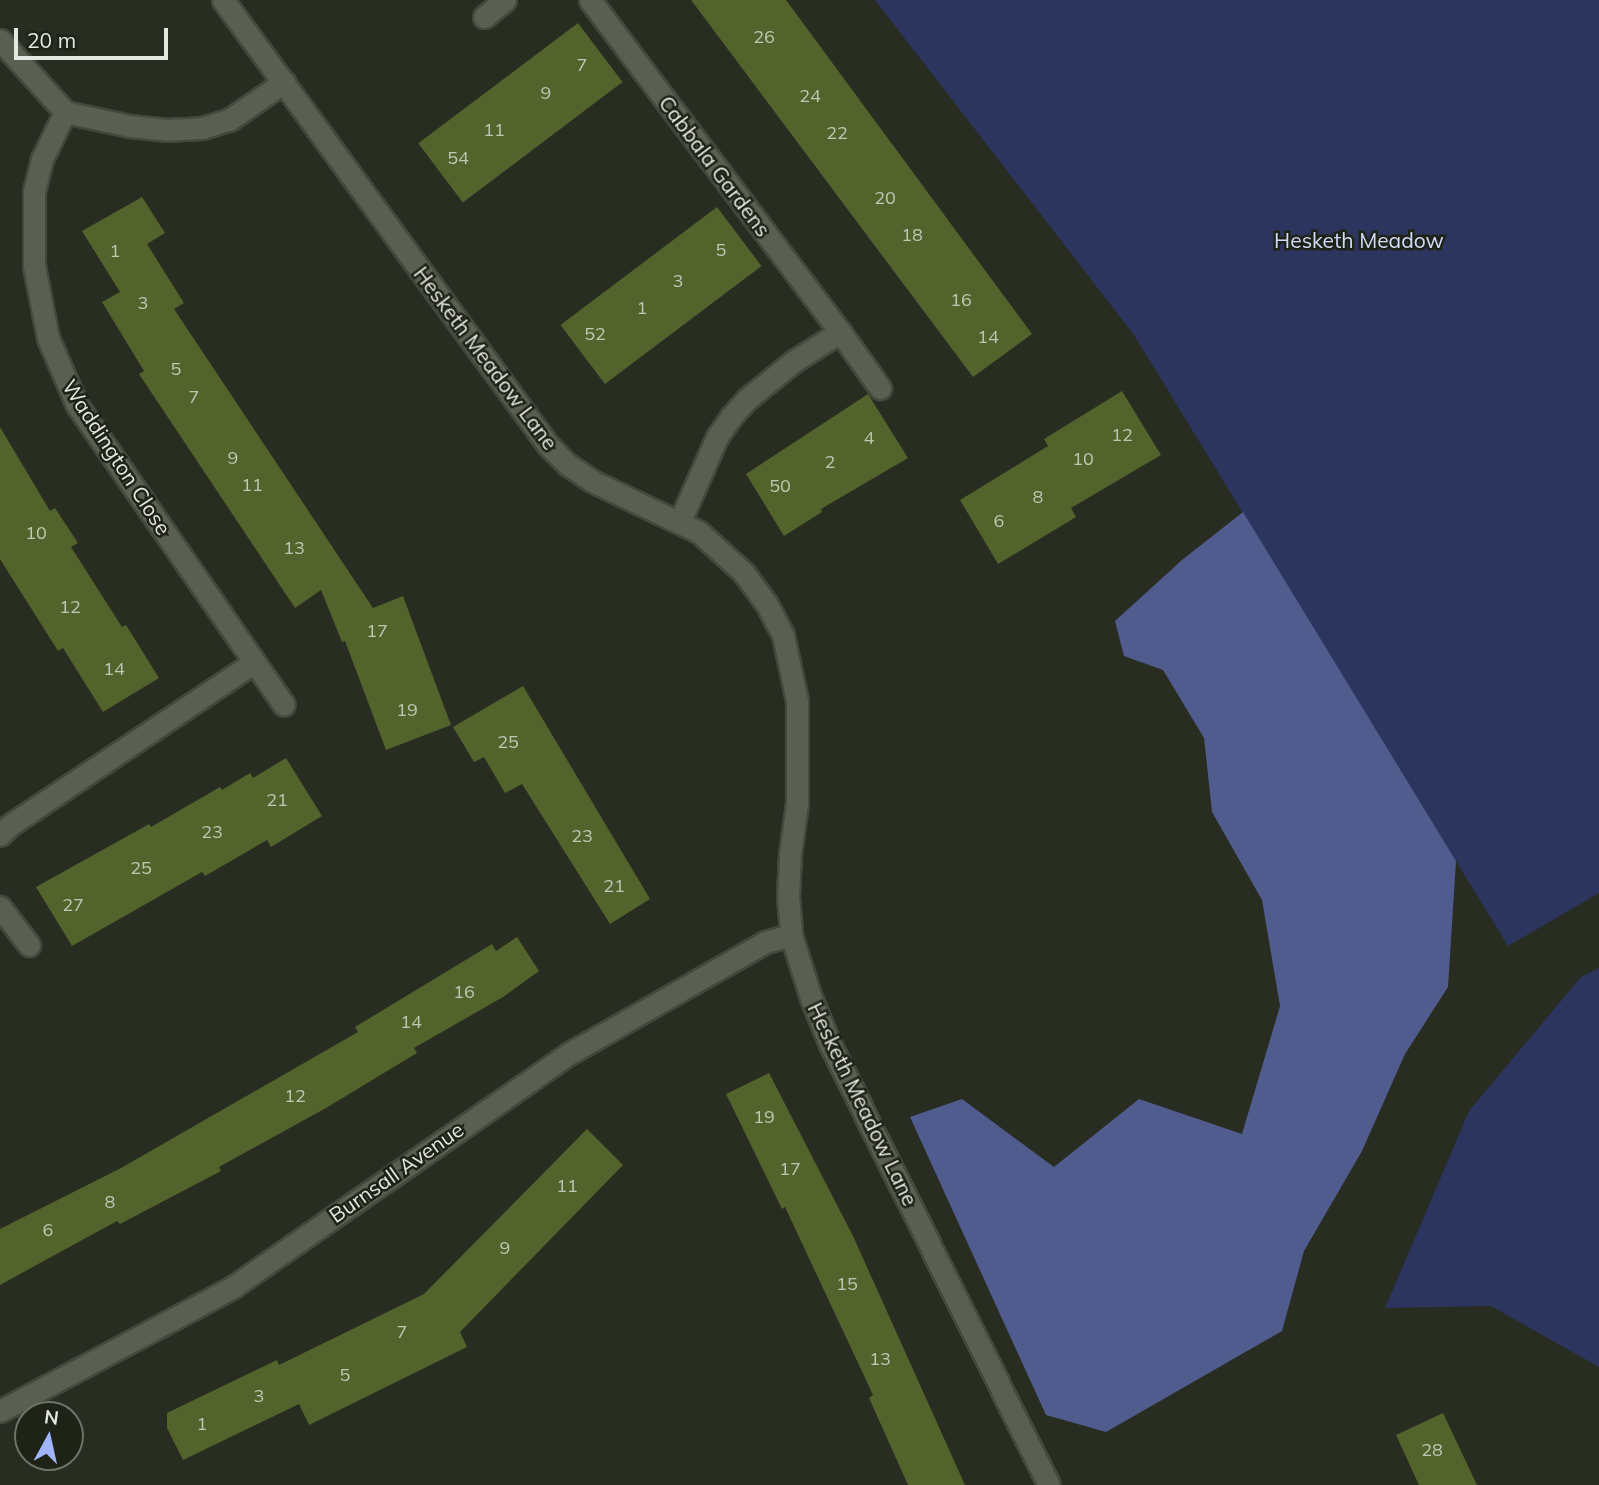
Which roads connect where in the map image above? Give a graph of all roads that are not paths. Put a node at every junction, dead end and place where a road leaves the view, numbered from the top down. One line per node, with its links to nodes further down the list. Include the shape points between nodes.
1 (223, 0): 6 (street, Hesketh Meadow Lane)
2 (505, 0): 4 (street)
3 (590, 0): 8 (street, Cabbala Gardens)
4 (484, 17)
5 (0, 40): 7 (street)
6 (284, 82): 7 (street, via 229,120 202,128 130,126); 10 (street, Hesketh Meadow Lane, via 548,445 592,481)
7 (65, 112): 11 (street, Waddington Close, via 42,159 34,192 34,266 48,338 77,405)
8 (840, 332): 9 (street, Cabbala Gardens); 10 (street, via 794,361 731,416 717,437)
9 (880, 388)
10 (680, 522): 15 (street, Hesketh Meadow Lane, via 722,550 744,573 783,635 792,667 800,736 790,854)
11 (254, 662): 12 (street, Waddington Close); 13 (street)
12 (284, 705)
13 (0, 835)
14 (0, 907): 16 (street)
15 (791, 934): 17 (street, Burnsall Avenue, via 765,942 570,1053 233,1287); 18 (street, Hesketh Meadow Lane, via 830,1044)
16 (29, 945)
17 (0, 1411)
18 (1049, 1485)

